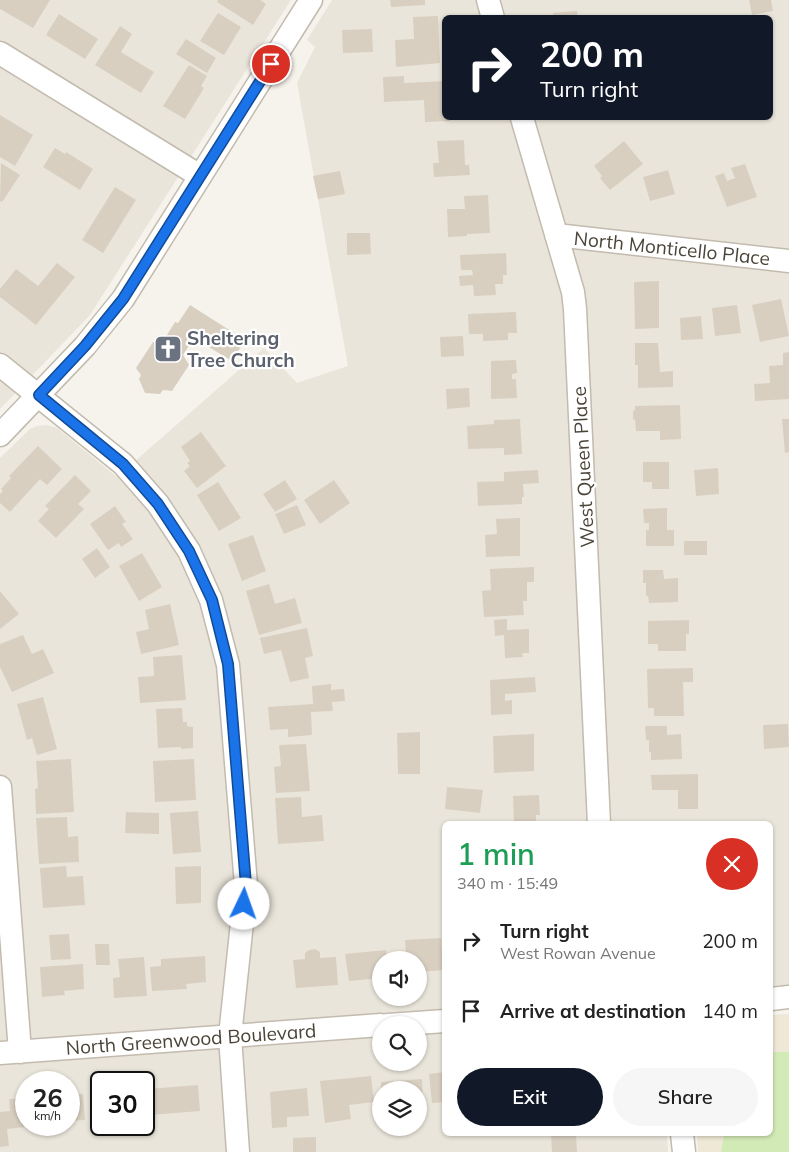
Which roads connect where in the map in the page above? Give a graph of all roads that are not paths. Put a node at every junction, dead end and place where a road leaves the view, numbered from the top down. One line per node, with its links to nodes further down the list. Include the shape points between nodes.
1 (311, 0): 6 (street)
2 (488, 0): 3 (street)
3 (492, 15)
4 (0, 52): 6 (street)
5 (523, 120): 7 (street, West Queen Place)
6 (200, 176): 10 (street, via 123,299)
7 (556, 235): 8 (street, North Monticello Place); 13 (street, West Queen Place, via 575,309)
8 (789, 261)
9 (0, 365): 10 (street)
10 (39, 395): 11 (street); 19 (street, via 123,464 158,504 189,551 212,600 228,664 246,885)
11 (0, 435)
12 (0, 787): 20 (street)
13 (599, 821)
14 (789, 997): 15 (street)
15 (773, 999)
16 (442, 1021): 17 (street)
17 (427, 1022)
18 (372, 1027): 19 (street, North Greenwood Boulevard)
19 (230, 1036): 20 (street, North Greenwood Boulevard); 22 (street)
20 (10, 1053)
21 (682, 1136): 23 (street)
22 (238, 1152)
23 (684, 1152)

